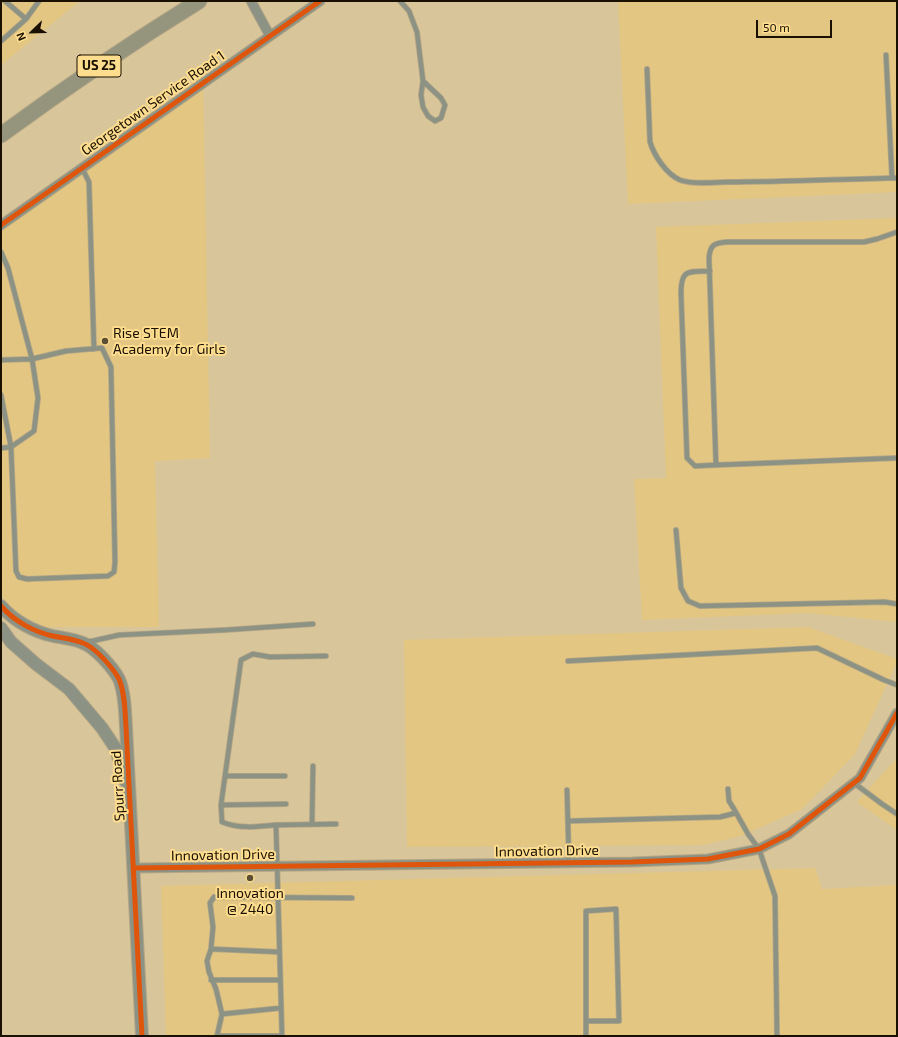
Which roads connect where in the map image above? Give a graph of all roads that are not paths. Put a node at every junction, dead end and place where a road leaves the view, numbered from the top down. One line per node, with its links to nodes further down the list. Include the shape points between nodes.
1 (5, 1): 7 (lane)
2 (39, 1): 7 (lane)
3 (199, 1): 13 (main road, US 25, via 104,62)
4 (251, 1): 8 (street)
5 (320, 1): 8 (street, Georgetown Service Road 1)
6 (400, 1): 12 (lane, via 409,11 417,32)
7 (26, 19): 9 (lane)
8 (270, 36): 14 (street, Georgetown Service Road 1)
9 (1, 41)
10 (886, 55): 15 (lane)
11 (647, 69): 15 (lane, via 650,142 660,162 678,179 690,182 757,182)
12 (423, 81): 12 (lane, via 423,107 428,116 435,120 441,118 445,105)
13 (1, 135)
14 (82, 168): 16 (street, Georgetown Service Road 1); 20 (lane, via 89,182)
15 (895, 178)
16 (1, 225)
17 (897, 232): 19 (lane, via 864,242 719,243 710,250)
18 (1, 252): 21 (lane, via 8,268)
19 (710, 271): 27 (lane); 27 (lane, via 689,272 684,275 682,301 687,458 695,466)
20 (94, 348): 21 (lane); 24 (lane, via 102,348 111,367 114,572 108,576 27,579 19,577 16,571)
21 (32, 359): 22 (lane); 24 (lane, via 38,398 34,430)
22 (1, 360)
23 (1, 395): 24 (lane)
24 (11, 447): 25 (lane)
25 (1, 448)
26 (897, 458): 27 (lane)
27 (716, 465)
28 (676, 530): 29 (lane, via 681,588 688,601 700,606 885,602)
29 (897, 604)
30 (1, 606): 33 (street, Spurr Road, via 20,623 33,629)
31 (313, 624): 33 (lane, via 119,635)
32 (1, 628): 45 (street, Spurr Road, via 11,642 69,689 102,728 116,749)
33 (84, 643): 45 (street, Spurr Road, via 106,660 119,680 123,693)
34 (326, 656): 39 (lane, via 270,657 253,654 241,660)
35 (568, 661): 36 (lane, via 817,648)
36 (897, 685)
37 (897, 712): 41 (street, Innovation Drive, via 860,778)
38 (313, 766): 50 (lane)
39 (225, 776): 40 (lane); 46 (lane)
40 (286, 776)
41 (854, 783): 48 (lane); 53 (street, Innovation Drive, via 789,834)
42 (567, 790): 49 (lane)
43 (728, 790): 47 (lane)
44 (286, 804): 46 (lane)
45 (131, 805): 56 (street, Spurr Road)
46 (221, 805): 52 (lane, via 222,822 231,826)
47 (736, 813): 49 (lane, via 720,817); 53 (lane)
48 (897, 814)
49 (569, 821): 54 (lane)
50 (312, 824): 51 (lane); 52 (lane)
51 (336, 824)
52 (276, 825): 55 (lane)
53 (760, 849): 54 (street, Innovation Drive, via 708,859); 70 (lane, via 775,896)
54 (569, 863): 55 (street, Innovation Drive)
55 (277, 866): 56 (street, Innovation Drive); 57 (lane)
56 (134, 868): 66 (street, Spurr Road)
57 (278, 898): 58 (lane); 59 (lane, via 214,897 210,902 213,927); 60 (lane)
58 (352, 898)
59 (211, 949): 60 (lane); 61 (lane, via 207,961)
60 (279, 952): 62 (lane)
61 (211, 980): 62 (lane); 64 (lane)
62 (280, 980): 63 (lane)
63 (281, 1008): 64 (lane); 68 (lane)
64 (222, 1014): 67 (lane)
65 (586, 1021): 65 (lane, via 586,911 616,909 619,1021); 69 (lane)
66 (142, 1036)
67 (217, 1036): 68 (lane)
68 (282, 1036)
69 (586, 1036)
70 (777, 1036)

